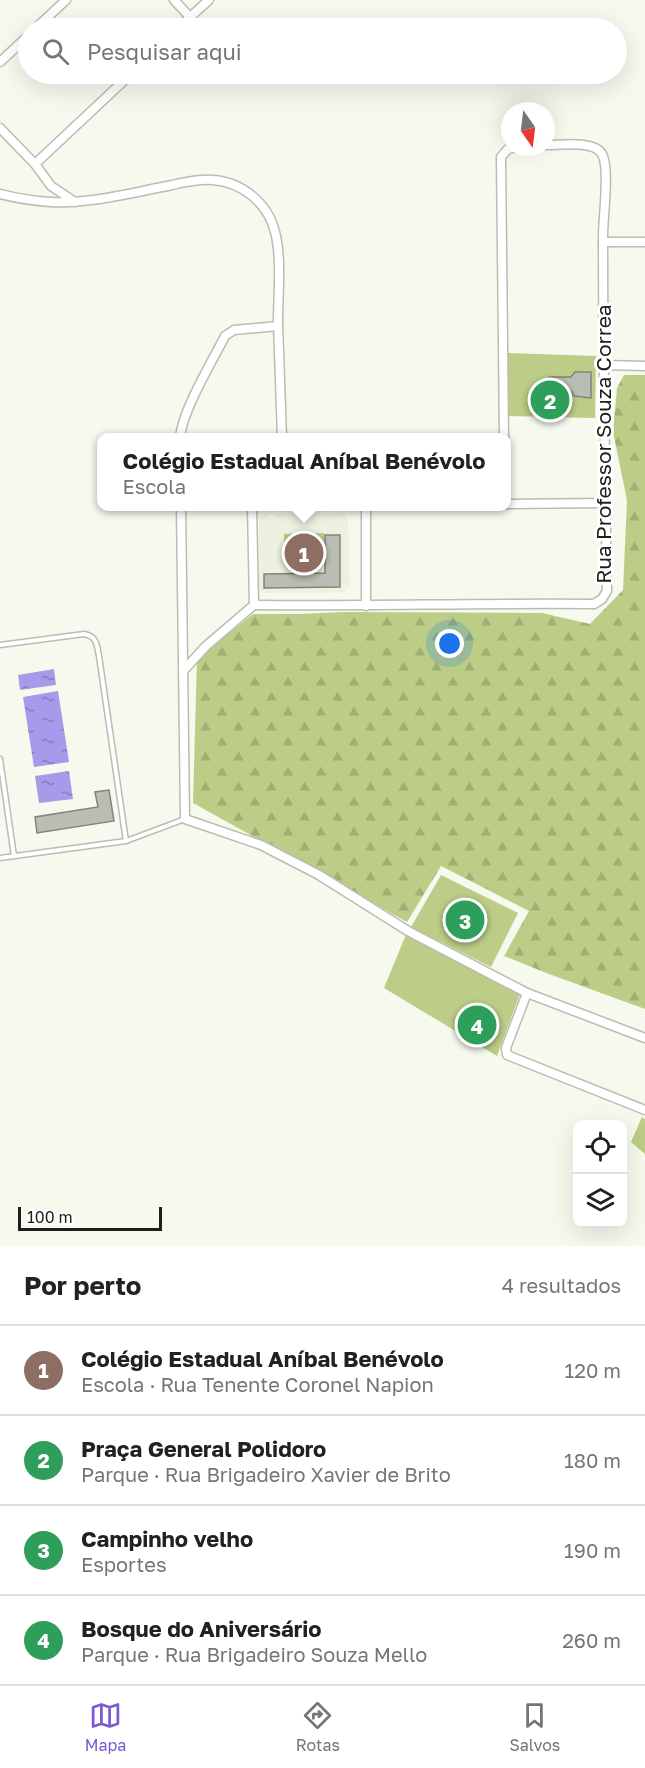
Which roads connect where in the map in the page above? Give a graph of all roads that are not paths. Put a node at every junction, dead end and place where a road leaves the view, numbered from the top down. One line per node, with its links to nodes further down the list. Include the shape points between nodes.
1 (66, 0): 5 (street)
2 (174, 0): 4 (street)
3 (209, 0): 4 (street)
4 (190, 17)
5 (47, 18)
6 (18, 46): 7 (street)
7 (0, 63)
8 (120, 84): 12 (street)
9 (0, 128): 12 (street)
10 (555, 146): 17 (street, Rua Professor Souza Correa, via 584,145 597,148 602,155)
11 (502, 156): 24 (street)
12 (35, 164): 13 (street)
13 (51, 186): 15 (street); 16 (street)
14 (0, 194): 15 (street)
15 (40, 201): 16 (street)
16 (76, 202): 19 (street, via 198,180 226,182 244,190 263,206 275,229)
17 (603, 242): 18 (street); 20 (street, Rua Professor Souza Correa)
18 (645, 242)
19 (278, 326): 22 (street, via 234,330 225,336 188,408); 23 (street)
20 (603, 365): 21 (street); 25 (street, Rua Professor Souza Correa)
21 (645, 366)
22 (180, 433)
23 (282, 433)
24 (504, 433)
25 (606, 503): 26 (street); 31 (street, Rua Professor Souza Correa, via 607,591 594,604)
26 (511, 504)
27 (181, 511): 33 (street)
28 (252, 511): 30 (street)
29 (366, 511): 31 (street)
30 (254, 605): 31 (street, Rua Professor Souza Correa); 33 (street)
31 (366, 606)
32 (0, 645): 36 (lane, via 84,634 95,639)
33 (184, 670): 35 (street)
34 (0, 759): 37 (lane)
35 (185, 819): 36 (lane); 39 (street, via 261,845 319,875 417,936)
36 (126, 841): 37 (lane)
37 (14, 856): 38 (lane)
38 (0, 858)
39 (527, 993): 40 (street); 41 (street, via 506,1048 507,1055)
40 (645, 1038)
41 (645, 1110)

